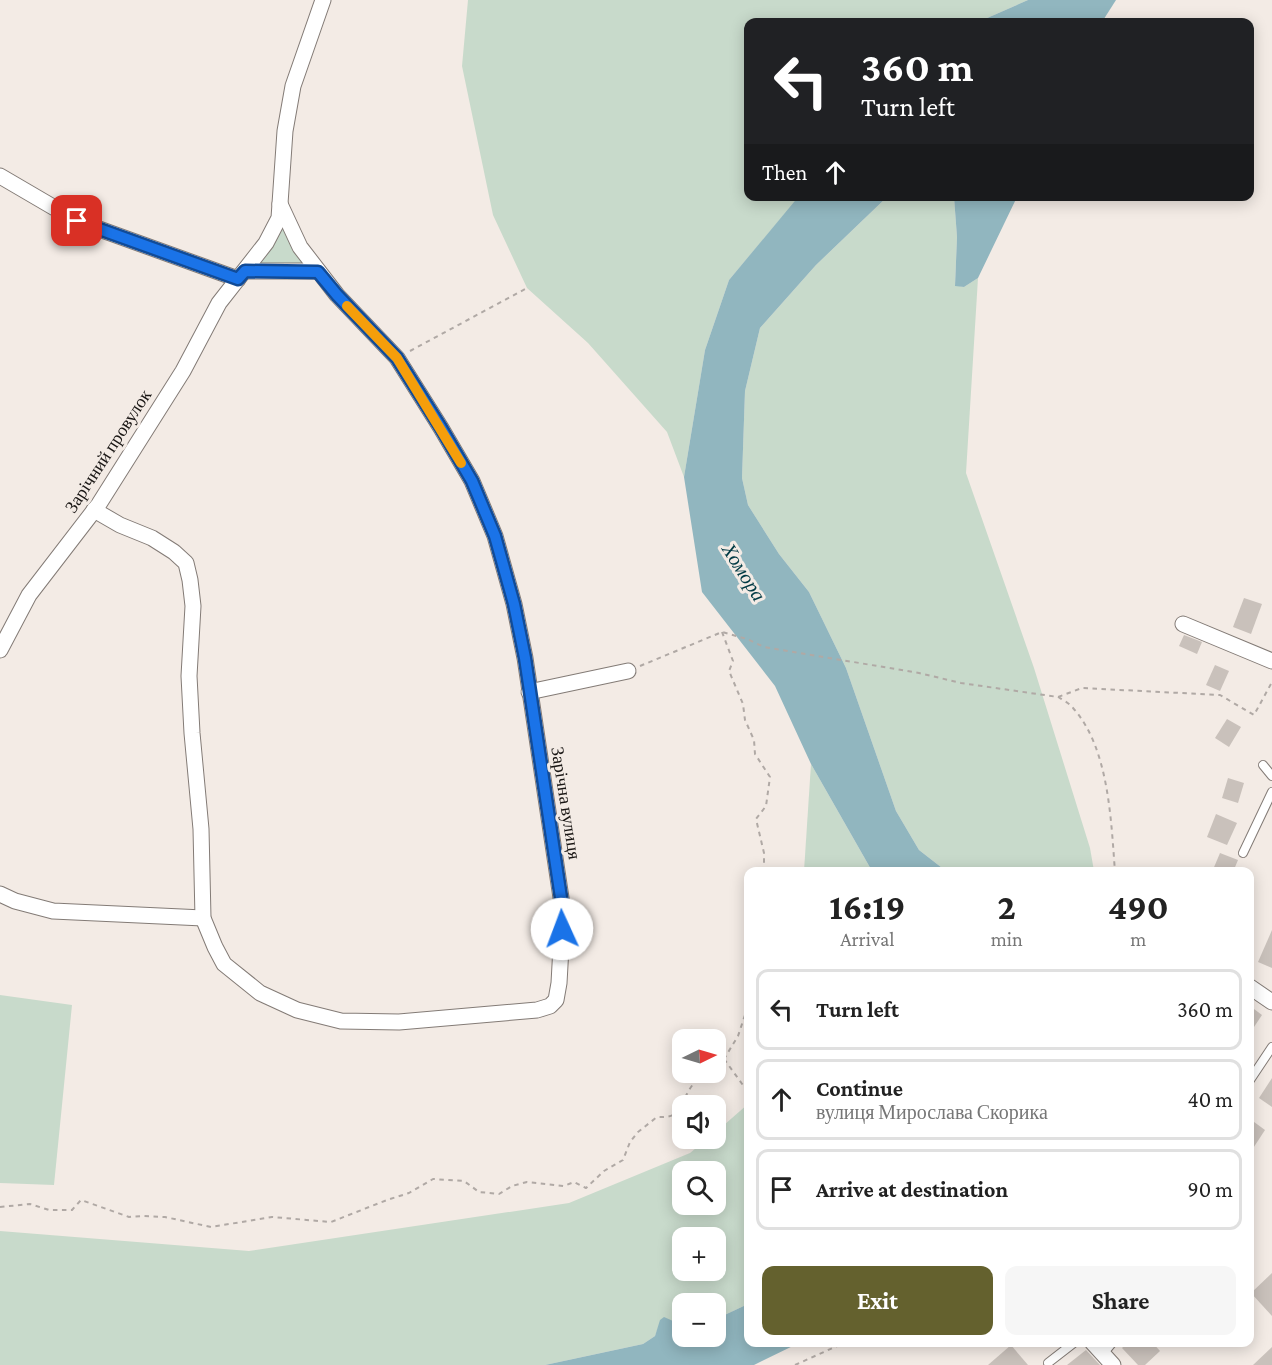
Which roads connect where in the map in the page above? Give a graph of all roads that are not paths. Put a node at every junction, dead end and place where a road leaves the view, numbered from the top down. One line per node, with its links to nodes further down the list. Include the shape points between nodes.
1 (323, 0): 3 (street, via 293,86)
2 (0, 176): 5 (street, via 77,221)
3 (280, 204): 4 (street, Зарічна вулиця, via 300,247); 5 (street, Зарічний провулок, via 279,218 266,243)
4 (318, 272): 5 (street); 11 (street, Зарічна вулиця, via 397,358 472,481 495,536 514,604)
5 (242, 275): 6 (street, Зарічний провулок, via 219,303 183,371)
6 (94, 510): 8 (street, Зарічний провулок, via 29,595); 17 (street, Зарічна вулиця, via 153,538 186,563 193,606 189,676 201,829)
7 (1183, 624): 9 (street)
8 (0, 650)
9 (1272, 661)
10 (628, 671): 11 (street)
11 (530, 692): 17 (street, Зарічна вулиця, via 563,911 559,983 556,1000 550,1006 399,1022 341,1021 297,1010 260,993 224,964)
12 (1263, 765): 13 (lane)
13 (1272, 776)
14 (1272, 792): 15 (lane)
15 (1243, 853)
16 (0, 894): 17 (street, via 53,911)
17 (203, 918)
18 (1254, 990): 19 (street)
19 (1272, 1002)
20 (1272, 1047): 21 (lane)
21 (1254, 1074)
22 (1068, 1347): 23 (lane)
23 (1048, 1363)

